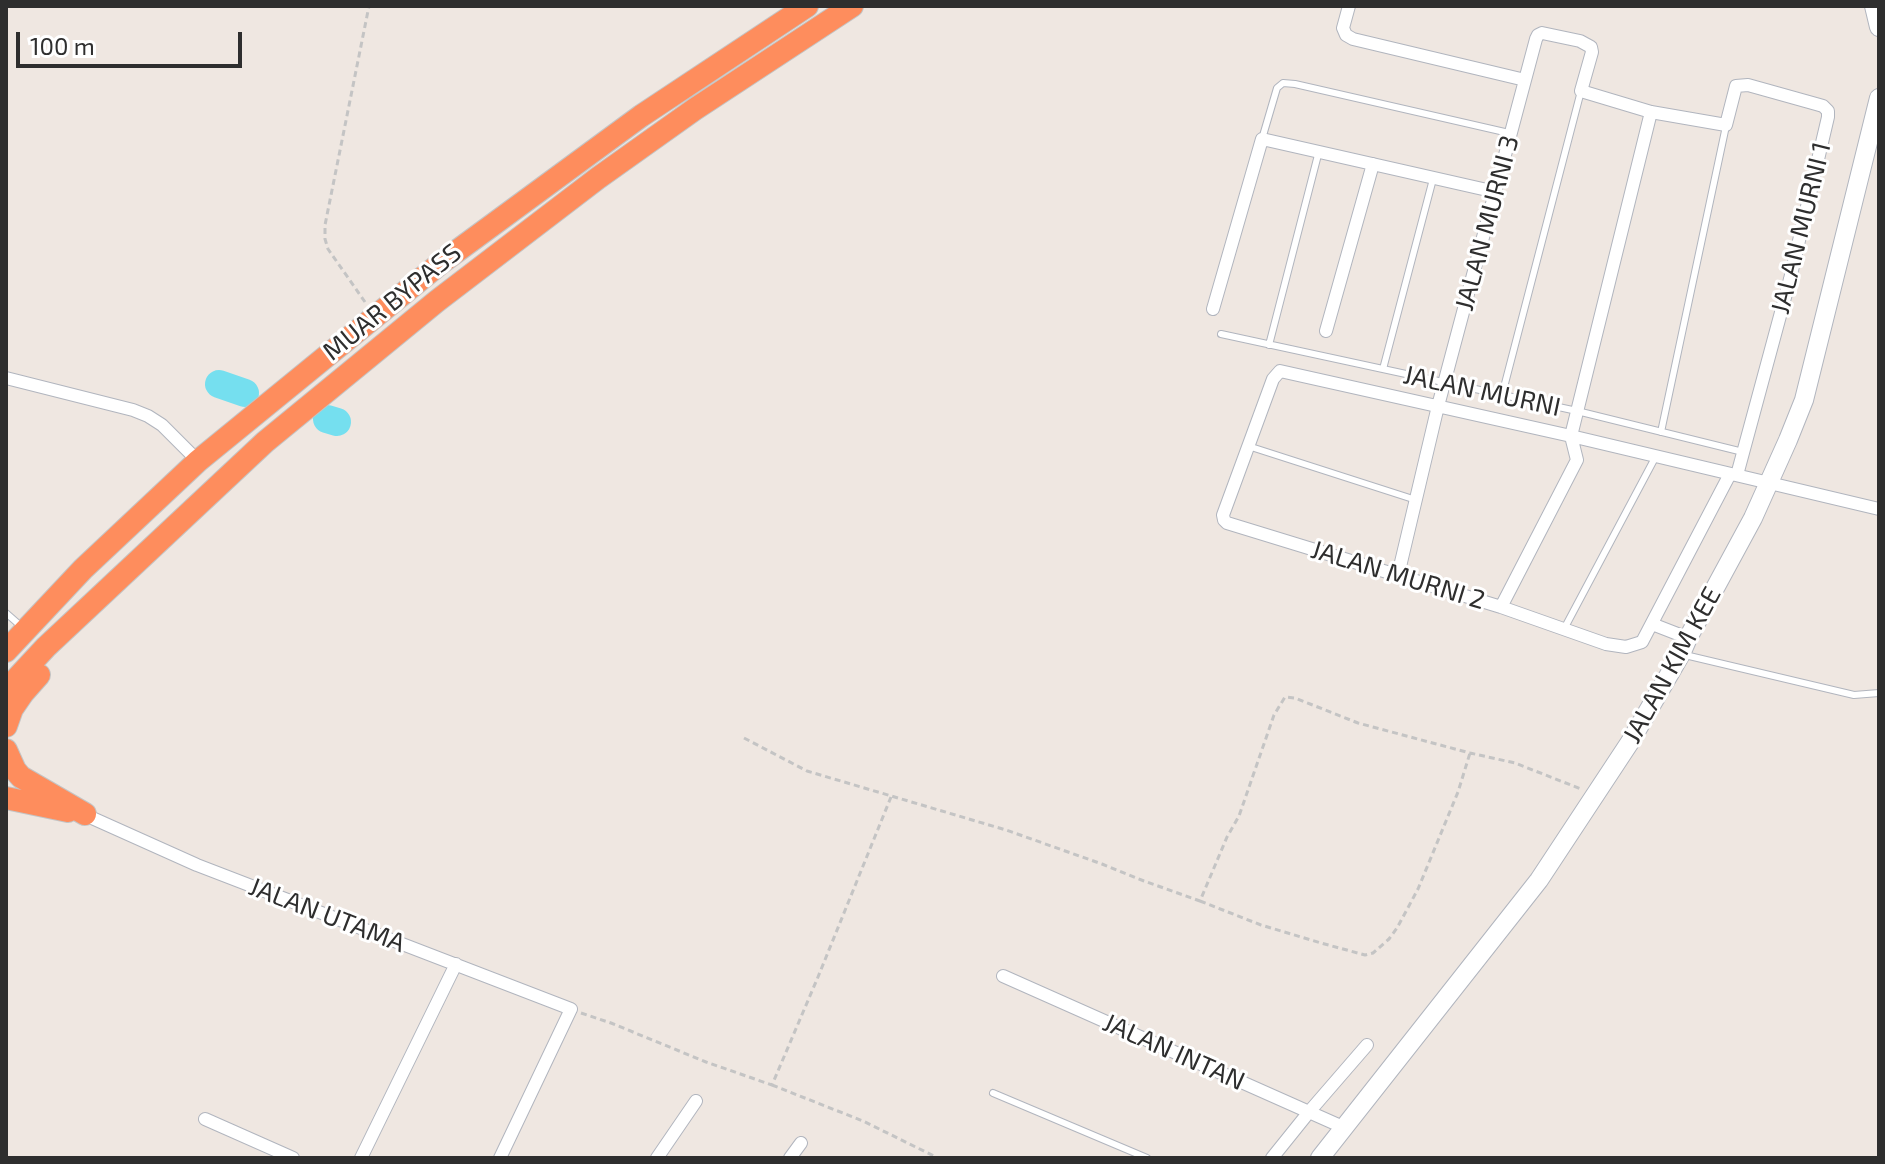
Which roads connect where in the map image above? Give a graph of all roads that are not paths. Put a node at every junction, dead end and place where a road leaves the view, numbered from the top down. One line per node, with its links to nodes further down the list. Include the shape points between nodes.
1 (807, 6): 34 (highway, MUAR BYPASS, via 641,116 442,262)
2 (852, 6): 39 (highway, MUAR BYPASS, via 610,169 437,301 265,442)
3 (1349, 6): 6 (street, via 1343,28 1353,39)
4 (1874, 6): 5 (street)
5 (1879, 27)
6 (1525, 80): 7 (street, JALAN MURNI 3, via 1542,33 1591,47); 12 (street, JALAN MURNI 3)
7 (1581, 91): 9 (street); 26 (lane)
8 (1879, 98): 11 (street, JALAN KIM KEE)
9 (1651, 112): 10 (street); 28 (street, JALAN MURNI 2)
10 (1726, 125): 29 (lane); 32 (street, JALAN MURNI 1, via 1736,86 1748,85 1828,111)
11 (1874, 127): 36 (street, JALAN KIM KEE, via 1807,388)
12 (1511, 134): 13 (lane, via 1283,83); 17 (street, JALAN MURNI 3)
13 (1262, 139): 14 (street); 18 (street)
14 (1319, 151): 15 (street); 21 (lane)
15 (1373, 164): 16 (street); 19 (street)
16 (1433, 178): 17 (street); 22 (lane)
17 (1496, 192): 25 (street, JALAN MURNI 3)
18 (1213, 309)
19 (1326, 331)
20 (1221, 334): 21 (lane, JALAN MURNI)
21 (1269, 345): 22 (lane, JALAN MURNI)
22 (1383, 369): 25 (lane, JALAN MURNI)
23 (1280, 371): 27 (street, JALAN MURNI); 31 (street, JALAN MURNI 2)
24 (6, 378): 34 (street, via 148,416)
25 (1445, 381): 26 (lane, JALAN MURNI); 27 (street, JALAN MURNI 3)
26 (1502, 395): 28 (lane, JALAN MURNI)
27 (1438, 406): 30 (street, JALAN MURNI); 37 (street, JALAN MURNI 3)
28 (1577, 411): 29 (lane, JALAN MURNI); 30 (street, JALAN MURNI 2)
29 (1661, 432): 32 (lane, JALAN MURNI)
30 (1571, 436): 33 (street, JALAN MURNI); 42 (street, JALAN MURNI 2, via 1577,460)
31 (1248, 446): 37 (lane); 41 (street, JALAN MURNI 2, via 1223,515 1227,523)
32 (1743, 452): 35 (street, JALAN MURNI 1)
33 (1656, 456): 35 (street, JALAN MURNI); 45 (lane)
34 (198, 461): 40 (highway, MUAR BYPASS)
35 (1733, 475): 36 (street, JALAN MURNI); 43 (street, JALAN MURNI 1)
36 (1769, 484): 38 (street, JALAN MURNI); 46 (street, JALAN KIM KEE)
37 (1417, 500): 41 (street, JALAN MURNI 3)
38 (1879, 509)
39 (169, 532): 48 (highway, MUAR BYPASS); 50 (highway, via 23,693)
40 (83, 569): 44 (highway); 47 (highway, MUAR BYPASS)
41 (1398, 575): 42 (street, JALAN MURNI 2)
42 (1501, 607): 45 (street)
43 (1658, 626): 45 (street, via 1642,642 1626,647); 46 (street)
44 (11, 628)
45 (1564, 629)
46 (1685, 646): 49 (lane, via 1854,695); 63 (street, JALAN KIM KEE, via 1630,742 1539,880)
47 (6, 651)
48 (6, 690)
49 (1879, 693)
50 (6, 726)
51 (6, 750): 55 (highway, via 21,777)
52 (6, 779): 55 (street, JALAN UTAMA)
53 (6, 789): 55 (street, JALAN UTAMA)
54 (6, 798): 55 (highway)
55 (85, 814): 56 (street, JALAN UTAMA, via 197,865)
56 (456, 964): 66 (street); 67 (street, JALAN UTAMA, via 571,1009)
57 (1003, 976): 61 (street, JALAN INTAN)
58 (1367, 1045): 61 (street)
59 (993, 1093): 70 (lane)
60 (696, 1101): 68 (street)
61 (1309, 1112): 63 (street, JALAN INTAN); 71 (street)
62 (205, 1119): 65 (street)
63 (1345, 1128): 72 (street, JALAN KIM KEE)
64 (801, 1143): 69 (street)
65 (293, 1158)
66 (361, 1158)
67 (500, 1158)
68 (657, 1158)
69 (790, 1158)
70 (1147, 1158)
71 (1272, 1158)
72 (1320, 1158)

